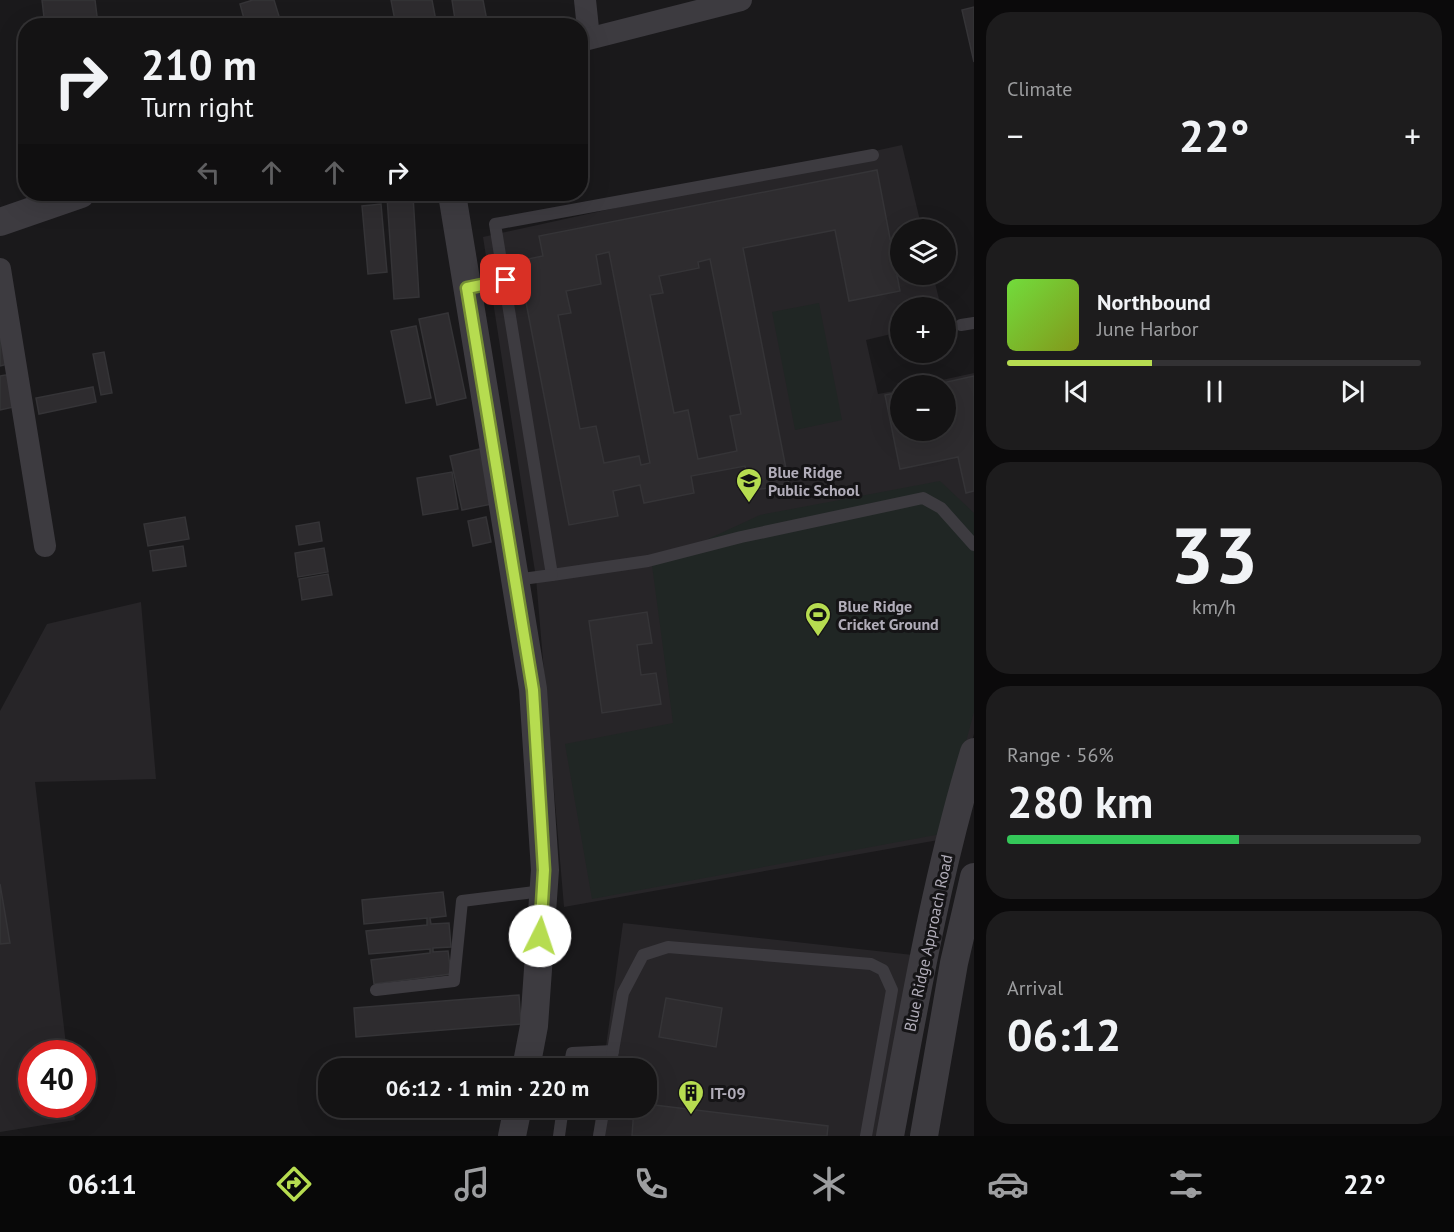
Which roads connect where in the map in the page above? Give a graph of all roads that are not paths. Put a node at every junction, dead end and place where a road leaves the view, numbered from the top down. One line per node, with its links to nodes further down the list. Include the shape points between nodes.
1 (585, 0): 3 (street)
2 (741, 0): 4 (street)
3 (585, 18)
4 (588, 39)
5 (873, 154): 10 (lane, via 495,224)
6 (61, 201): 8 (street)
7 (453, 201): 11 (street)
8 (0, 222)
9 (0, 269): 15 (street)
10 (506, 280): 11 (lane); 16 (lane)
11 (467, 288): 17 (street)
12 (974, 323): 13 (lane)
13 (961, 325)
14 (974, 544): 16 (lane, via 941,508 923,498 648,561)
15 (45, 546)
16 (552, 575): 17 (lane)
17 (514, 580): 20 (street, via 533,690)
18 (974, 752): 33 (street, Blue Ridge Approach Road, via 919,978)
19 (974, 877): 34 (street, Blue Ridge Approach Road, via 954,963)
20 (543, 891): 21 (lane, via 462,901 454,981); 23 (street, via 534,1026)
21 (376, 990)
22 (613, 1051): 24 (lane, via 572,1053); 25 (lane); 32 (lane, via 623,993 643,955 668,947 871,964 883,970 892,990)
23 (528, 1058)
24 (571, 1058)
25 (612, 1058)
26 (516, 1118): 29 (street)
27 (561, 1118): 30 (lane)
28 (602, 1118): 31 (lane)
29 (512, 1136)
30 (559, 1136)
31 (599, 1136)
32 (866, 1136)
33 (890, 1136)
34 (924, 1136)

